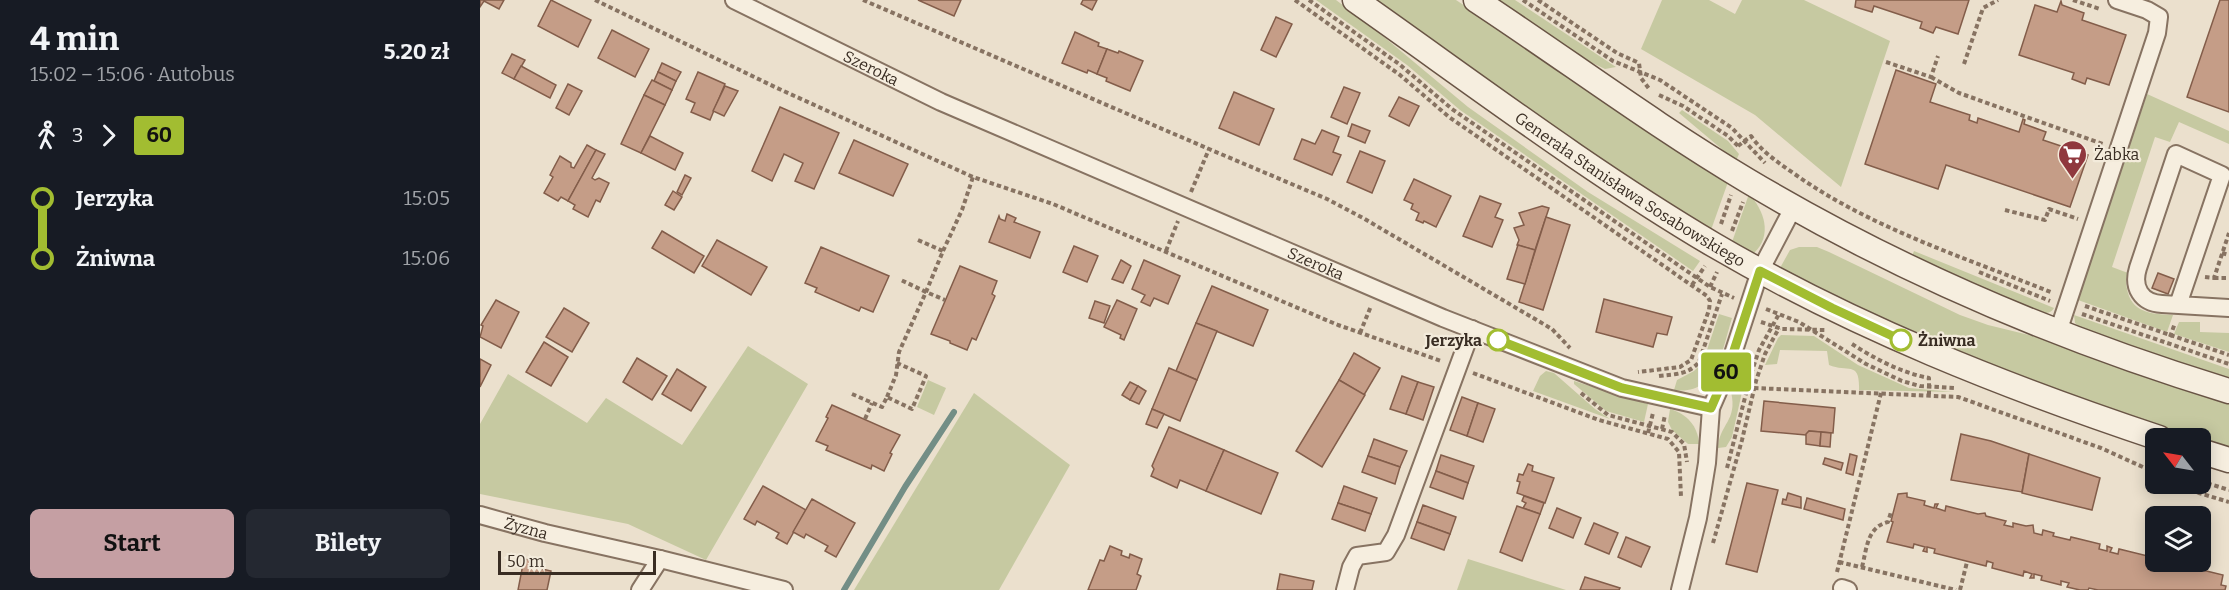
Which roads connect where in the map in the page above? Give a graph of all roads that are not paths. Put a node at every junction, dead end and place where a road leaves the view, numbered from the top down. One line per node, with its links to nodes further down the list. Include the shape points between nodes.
1 (734, 0): 9 (street, Szeroka, via 941,102)
2 (1354, 0): 6 (main road, Generała Stanisława Sosabowskiego, via 1635,196)
3 (1476, 0): 5 (main road, via 1696,149)
4 (2110, 5): 10 (street, via 2147,10 2159,17 2157,33)
5 (1793, 208): 6 (street); 10 (main road, via 1920,272)
6 (1760, 271): 12 (street); 13 (main road, Generała Stanisława Sosabowskiego, via 1943,358)
7 (2178, 305): 7 (street, via 2146,301 2135,279 2176,154 2222,175); 8 (street)
8 (2229, 308)
9 (1472, 329): 12 (street, Szeroka, via 1622,388); 20 (street, via 1396,535 1386,552 1357,556)
10 (2058, 332): 11 (main road)
11 (2229, 391)
12 (1711, 408): 21 (street, via 1698,518)
13 (2145, 433)
14 (2211, 454): 15 (main road)
15 (2229, 460)
16 (480, 515): 17 (street, Żyzna)
17 (660, 559): 18 (street); 19 (street, Żyzna)
18 (640, 590)
19 (784, 590)
20 (1345, 590)
21 (1680, 590)

